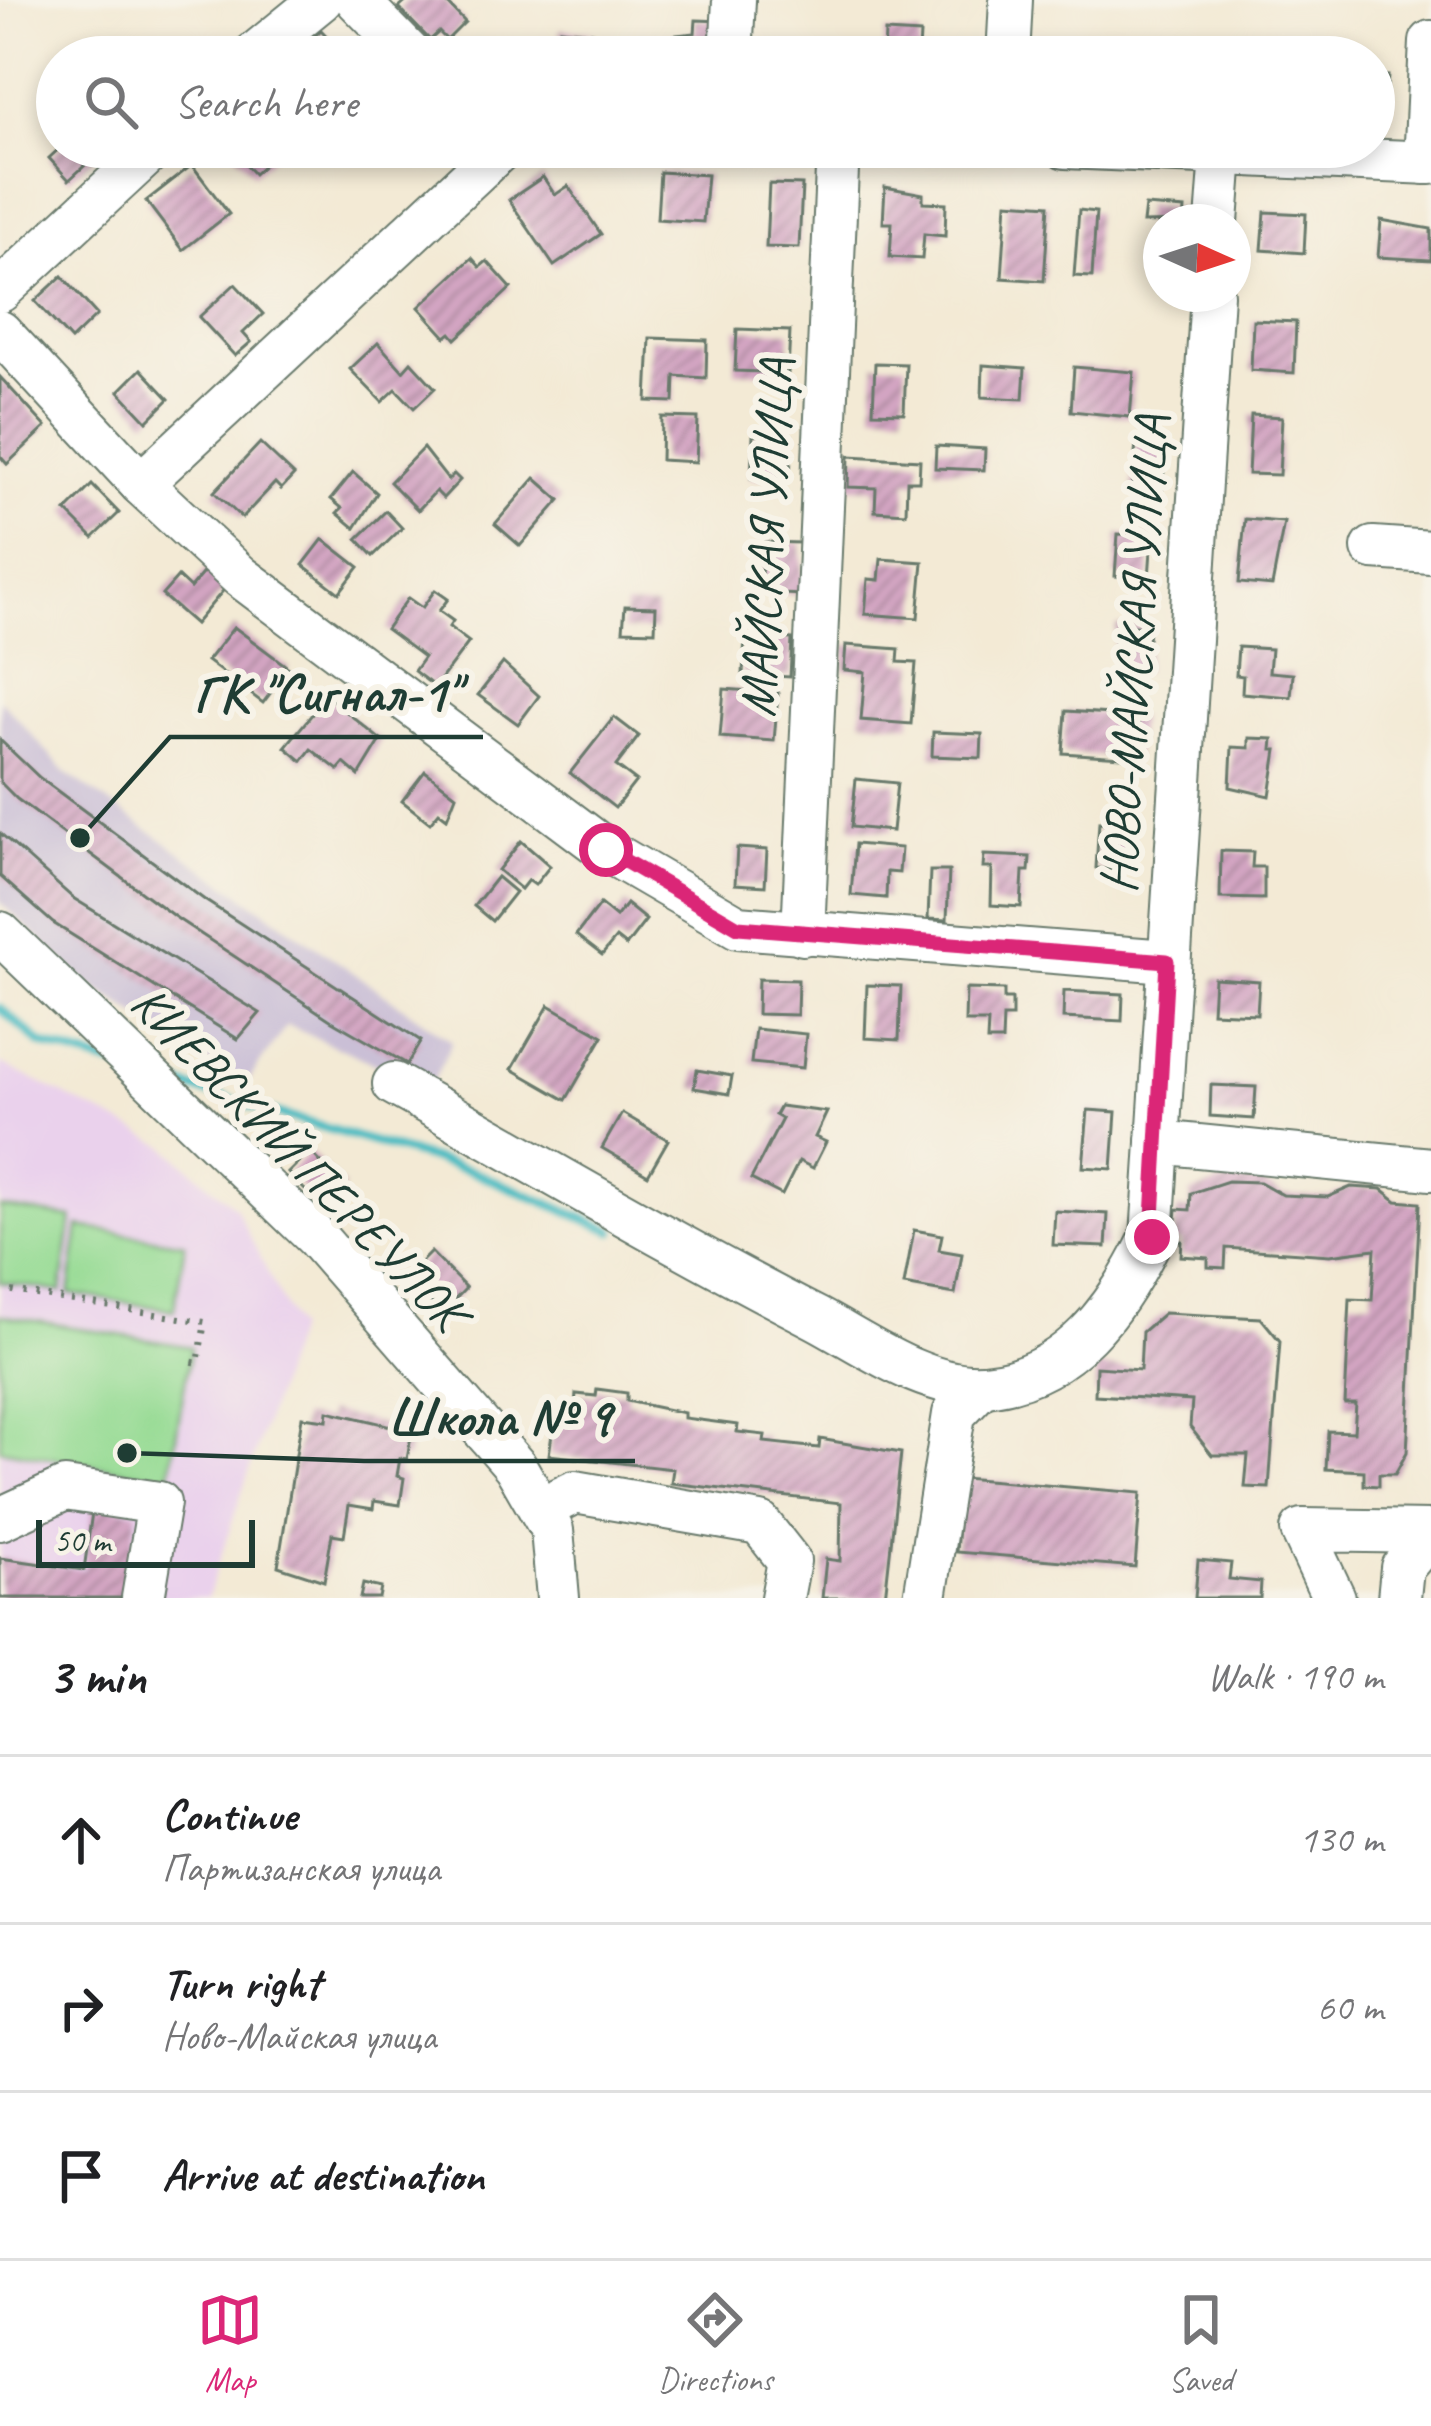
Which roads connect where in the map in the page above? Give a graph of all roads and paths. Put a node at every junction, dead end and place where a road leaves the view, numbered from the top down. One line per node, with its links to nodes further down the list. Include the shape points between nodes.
1 (321, 0): 5 (street)
2 (357, 0): 6 (street)
3 (734, 0): 7 (street)
4 (1012, 0): 8 (street)
5 (277, 36)
6 (392, 36)
7 (732, 36)
8 (1009, 36)
9 (1431, 42): 11 (street)
10 (1395, 163): 11 (street)
11 (1428, 164)
12 (132, 168): 17 (street)
13 (480, 168): 20 (street)
14 (837, 168): 24 (street, МАЙСКАЯ УЛИЦА)
15 (1221, 168): 16 (street)
16 (1218, 204)
17 (0, 291)
18 (1211, 312): 25 (street, НОВО-МАЙСКАЯ УЛИЦА)
19 (0, 332): 20 (street)
20 (141, 484): 24 (street, via 240,576 606,850 738,927)
21 (1373, 548): 22 (street)
22 (1431, 552)
23 (0, 933): 32 (street, КИЕВСКИЙ ПЕРЕУЛОК, via 316,1237 515,1466)
24 (802, 934): 25 (street)
25 (1167, 961): 27 (street, НОВО-МАЙСКАЯ УЛИЦА)
26 (394, 1084): 31 (street, via 698,1258 927,1376)
27 (1158, 1142): 28 (street); 31 (street, НОВО-МАЙСКАЯ УЛИЦА, via 1152,1237 1122,1299 1054,1365)
28 (1431, 1169)
29 (0, 1289): 30 (path, via 205,1322 199,1363)
30 (189, 1361)
31 (982, 1385): 38 (street, via 954,1414)
32 (540, 1509): 36 (street, КИЕВСКИЙ ПЕРЕУЛОК, via 552,1531); 37 (street, via 575,1492 760,1524 789,1561)
33 (0, 1519): 35 (street, via 65,1489 159,1503)
34 (1431, 1534): 39 (street, via 1302,1530); 40 (street, via 1402,1568)
35 (143, 1598)
36 (558, 1598)
37 (782, 1598)
38 (925, 1598)
39 (1334, 1598)
40 (1400, 1598)

